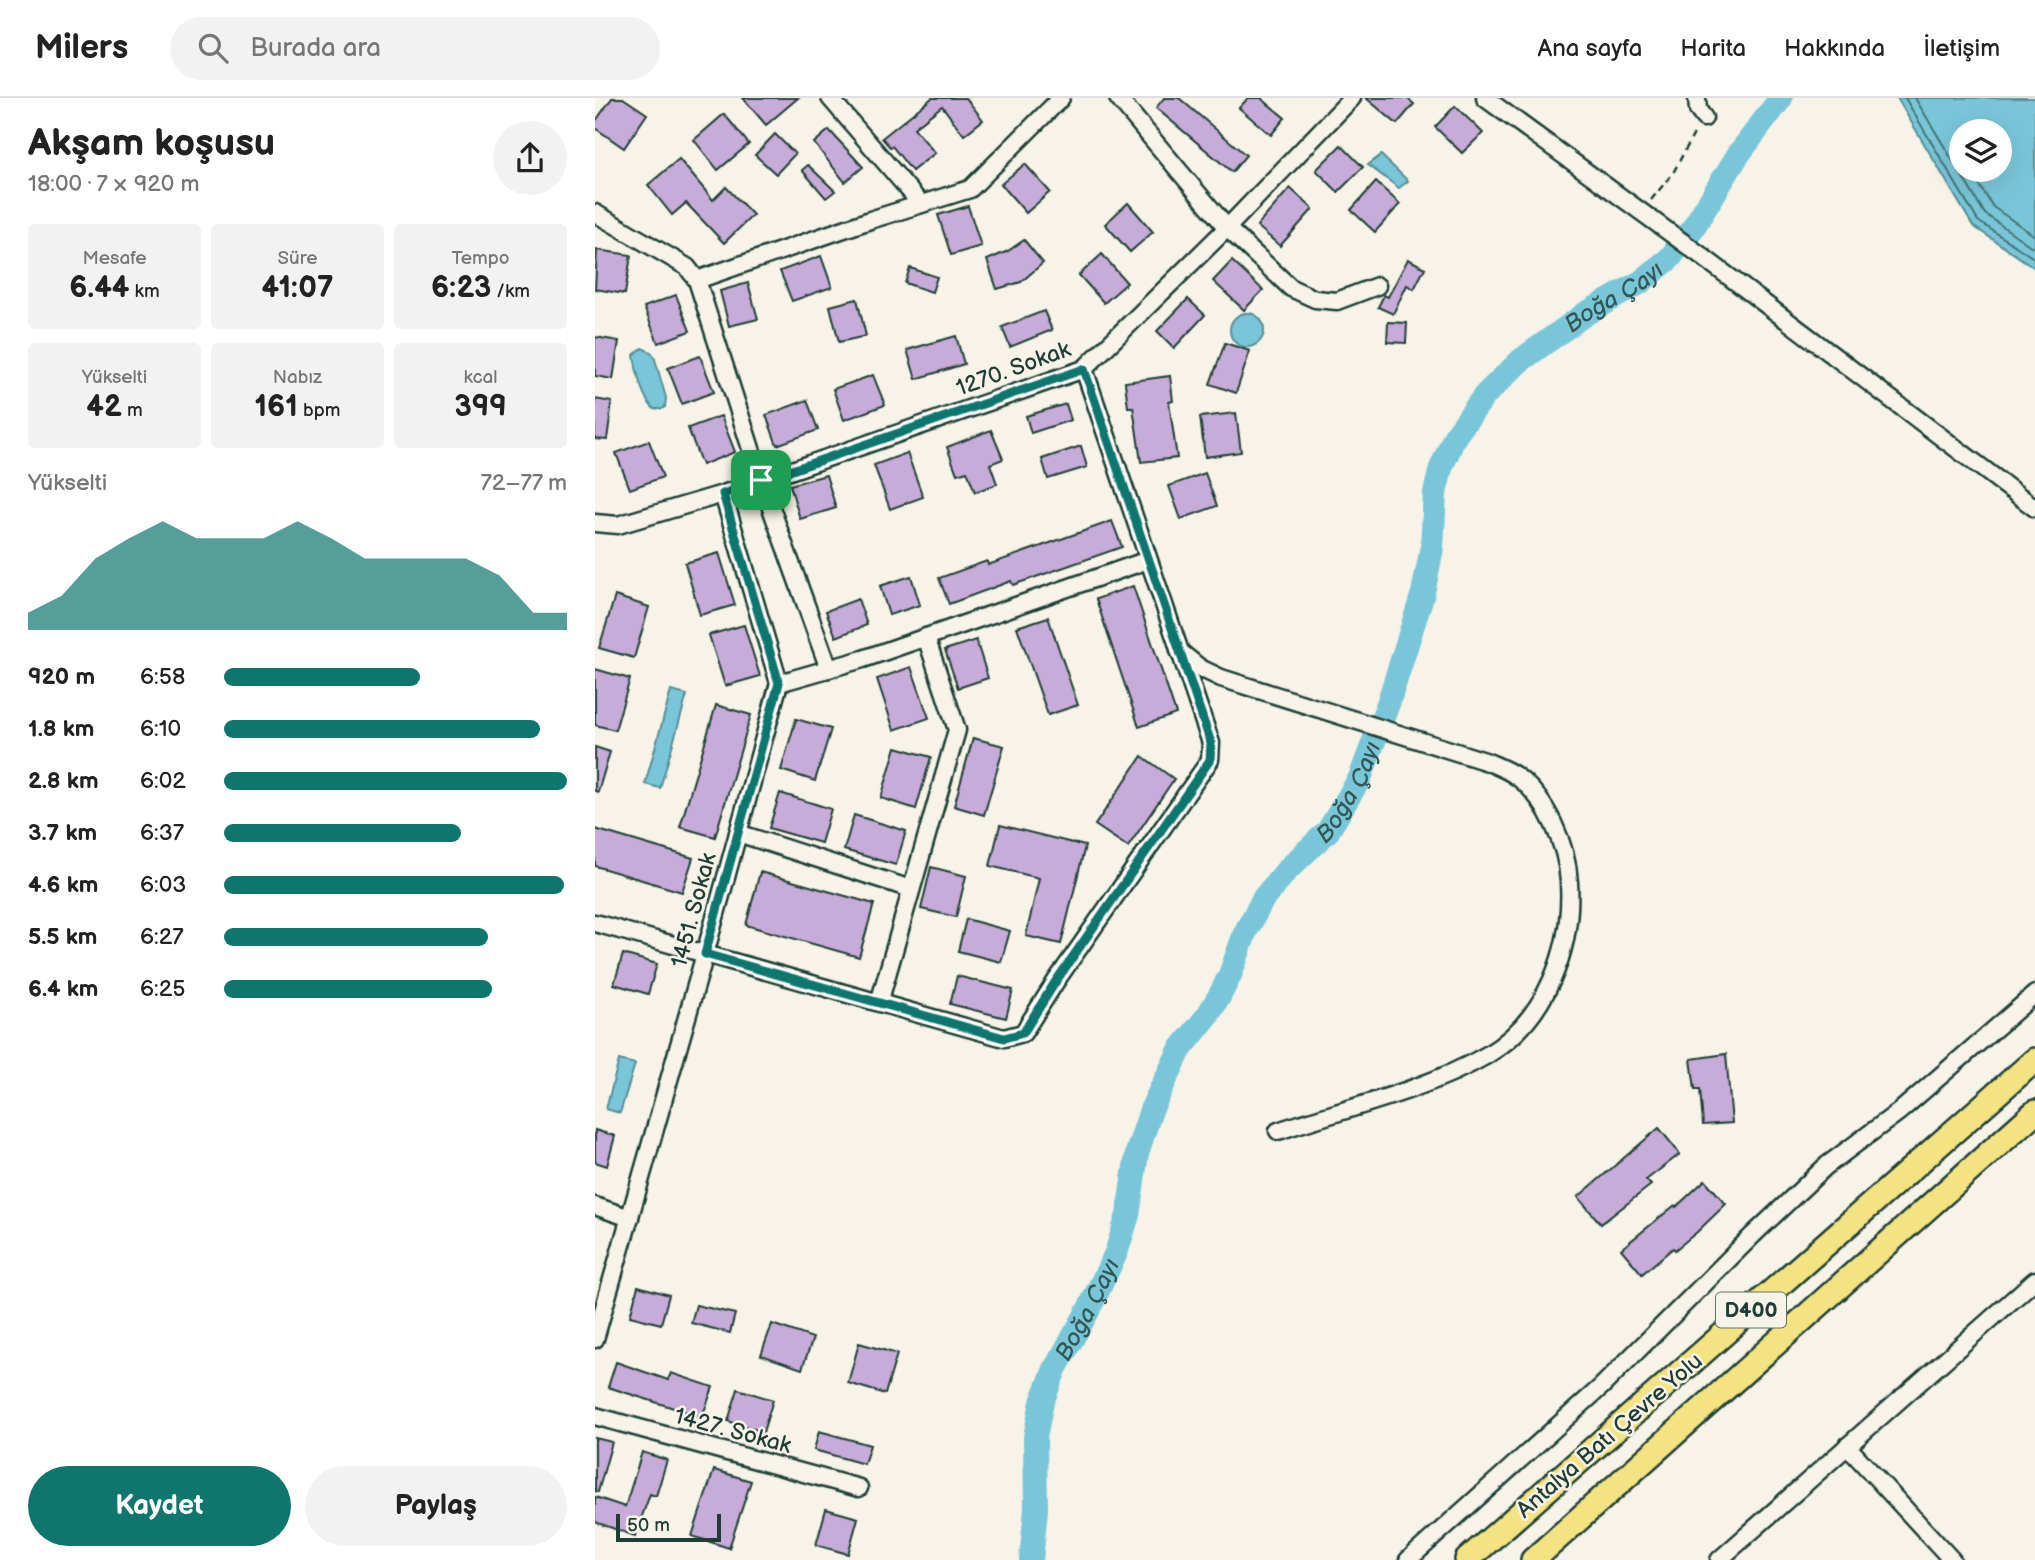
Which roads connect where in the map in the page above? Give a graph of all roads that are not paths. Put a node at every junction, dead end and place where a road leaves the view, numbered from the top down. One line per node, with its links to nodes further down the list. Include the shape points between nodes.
1 (830, 98): 8 (street)
2 (1061, 98): 8 (street, via 970,189)
3 (1118, 98): 10 (street)
4 (1352, 98): 10 (street, 1270. Sokak)
5 (1485, 98): 16 (street)
6 (1697, 98): 7 (street)
7 (1704, 118)
8 (921, 204): 11 (street)
9 (595, 213): 11 (street, via 687,267)
10 (1227, 228): 12 (street, via 1291,288 1306,296 1337,301); 13 (street, 1270. Sokak)
11 (697, 280): 14 (street)
12 (1377, 286)
13 (1084, 369): 14 (street, 1270. Sokak); 18 (street)
14 (761, 480): 15 (street, 1270. Sokak); 21 (street)
15 (723, 494): 17 (street, 1270. Sokak, via 618,525); 22 (street)
16 (2035, 508)
17 (596, 527)
18 (1148, 559): 19 (street); 20 (street)
19 (926, 637): 21 (street); 24 (street, via 957,730)
20 (1179, 651): 28 (street, via 1211,743 1210,760 1023,1033 1004,1038); 31 (street, via 1221,678 1488,762 1517,777 1541,803 1568,864 1571,904 1556,975 1538,1007 1517,1031 1488,1054 1438,1079)
21 (829, 668): 22 (street)
22 (779, 683): 23 (street, 1451. Sokak)
23 (738, 833): 24 (street); 26 (street, 1451. Sokak)
24 (911, 889): 28 (street)
25 (595, 923): 26 (street)
26 (705, 954): 28 (street); 33 (street, 1451. Sokak)
27 (2035, 993): 39 (street, via 1900,1111 1826,1166 1601,1387)
28 (879, 1003)
29 (2035, 1060): 40 (highway, Antalya Batı Çevre Yolu / D400)
30 (2035, 1112): 41 (highway)
31 (1277, 1131)
32 (595, 1206): 33 (street)
33 (630, 1218): 35 (street, 1451. Sokak)
34 (2035, 1280): 37 (street)
35 (595, 1339)
36 (595, 1416): 38 (street, 1427. Sokak)
37 (1847, 1446): 42 (street); 43 (street)
38 (859, 1488)
39 (1408, 1560)
40 (1467, 1560)
41 (1533, 1560)
42 (1719, 1560)
43 (1952, 1560)

